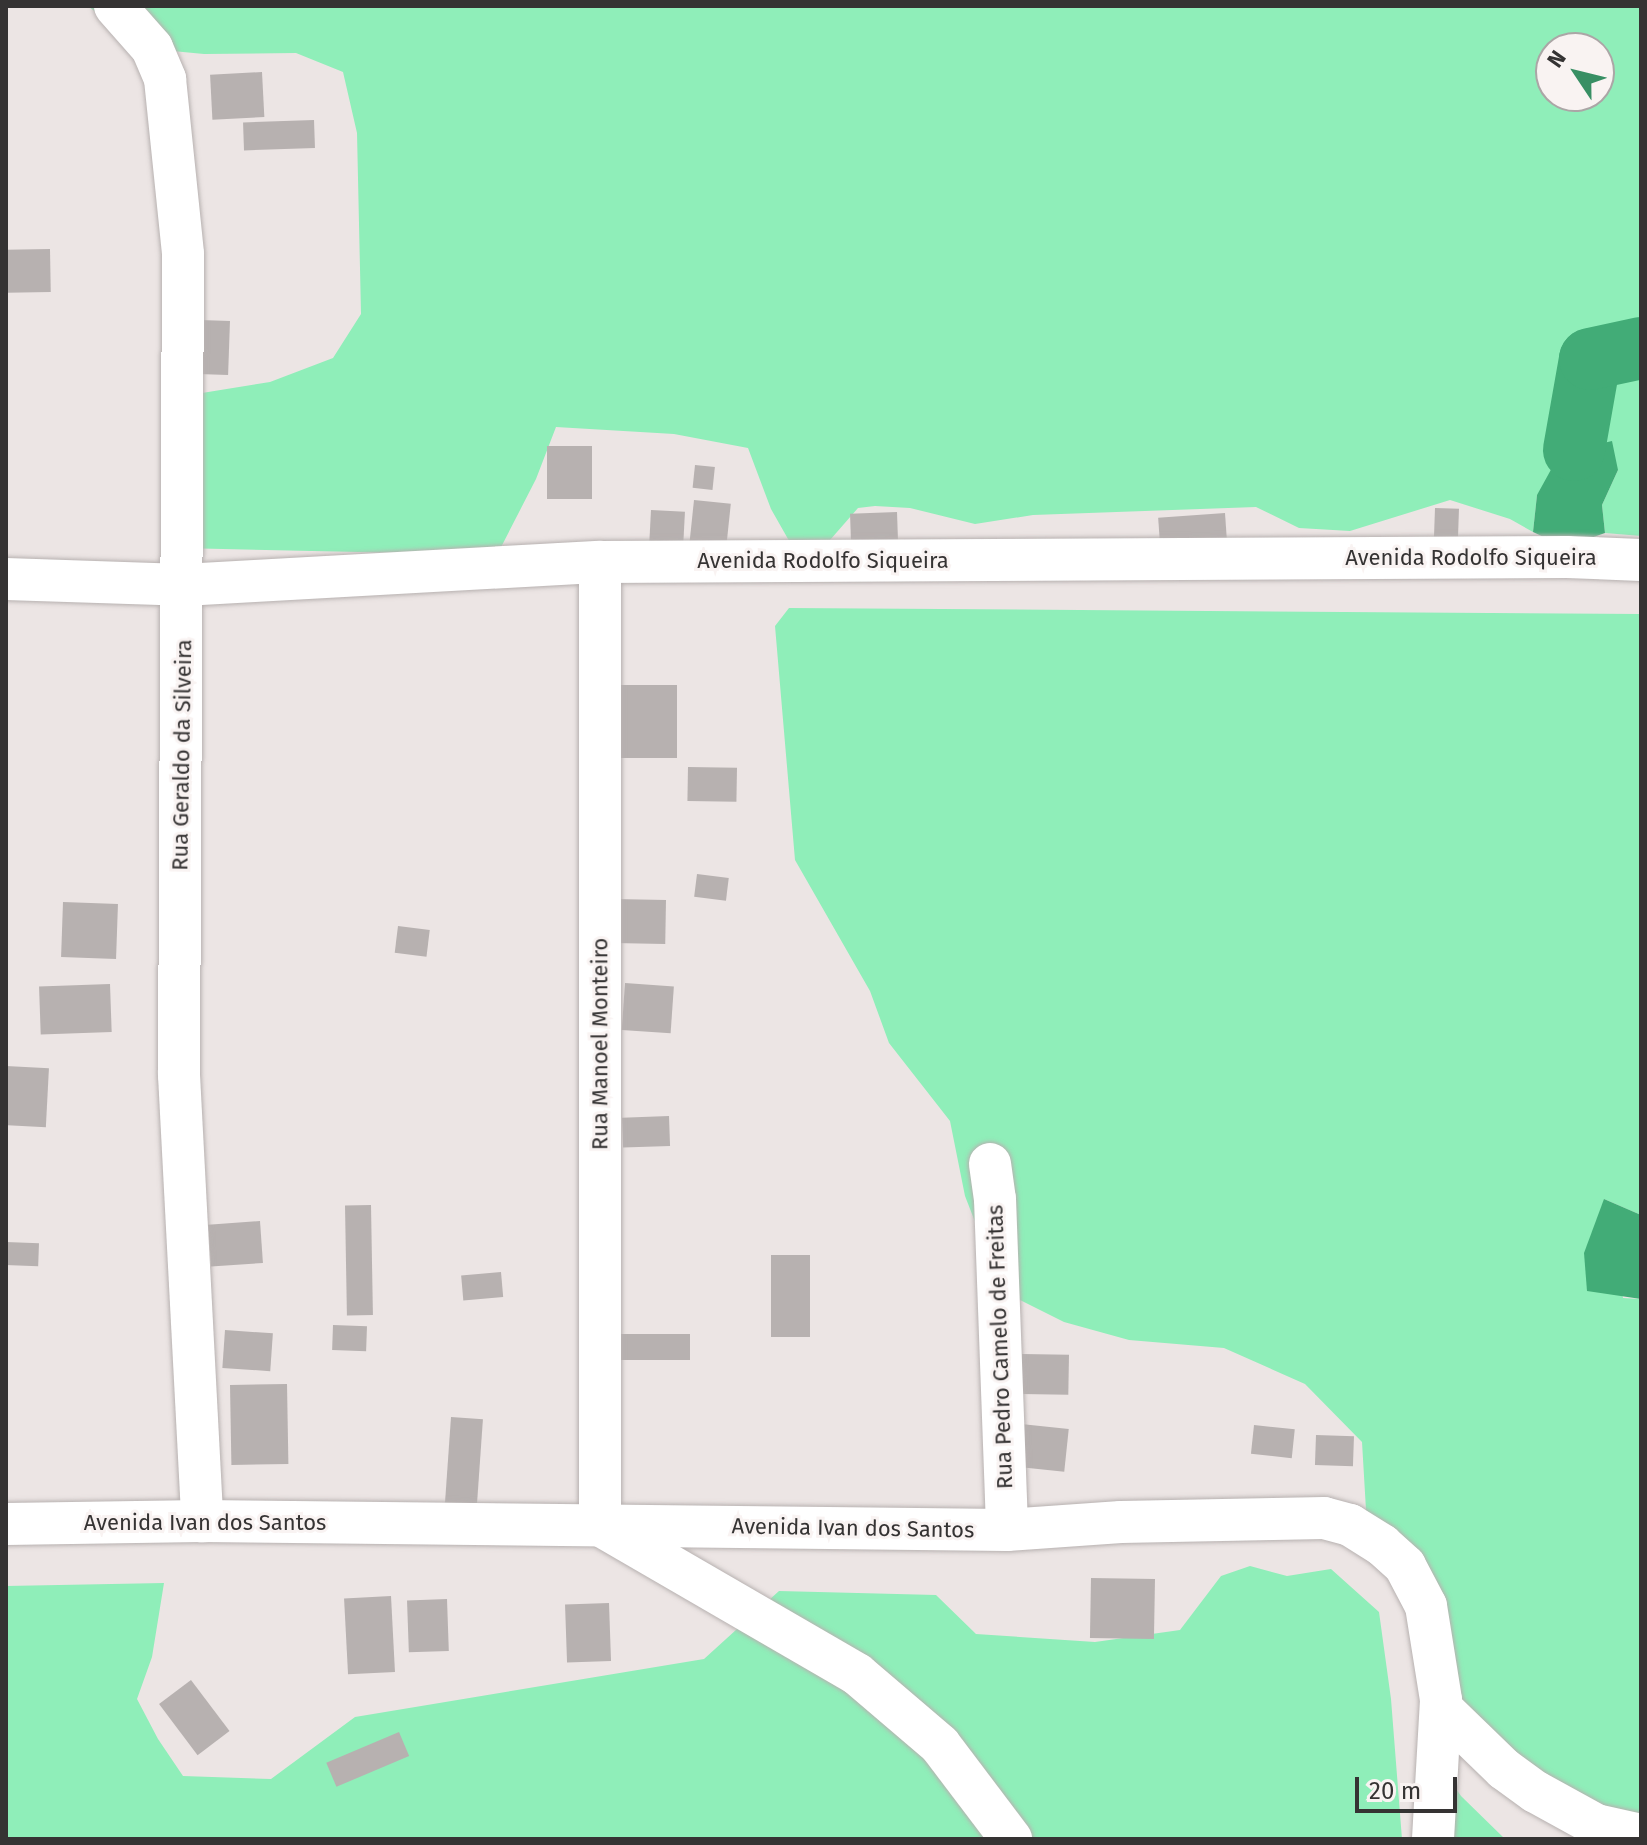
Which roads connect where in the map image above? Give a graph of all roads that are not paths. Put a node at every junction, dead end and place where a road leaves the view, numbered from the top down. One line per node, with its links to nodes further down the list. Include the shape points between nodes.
1 (115, 6): 5 (street, Rua Geraldo da Silveira, via 152,48 165,79 173,127 183,254)
2 (1641, 560): 3 (street, Avenida Rodolfo Siqueira)
3 (600, 562): 5 (street, Avenida Rodolfo Siqueira); 9 (street, Rua Manoel Monteiro)
4 (6, 579): 5 (street, Avenida Rodolfo Siqueira)
5 (183, 585): 7 (street, Rua Geraldo da Silveira, via 179,1075)
6 (990, 1164): 10 (street, Rua Pedro Camelo de Freitas)
7 (202, 1521): 8 (street, Avenida Ivan dos Santos); 9 (street, Avenida Ivan dos Santos)
8 (6, 1524)
9 (600, 1525): 10 (street, Avenida Ivan dos Santos); 13 (street, via 857,1674 940,1745)
10 (1007, 1530): 11 (street, Avenida Ivan dos Santos, via 1285,1518 1324,1518 1350,1525 1405,1566 1420,1590 1435,1650)
11 (1441, 1708): 12 (street, via 1536,1792 1596,1825); 14 (street, Avenida Ivan dos Santos)
12 (1641, 1835)
13 (1011, 1839)
14 (1433, 1839)

